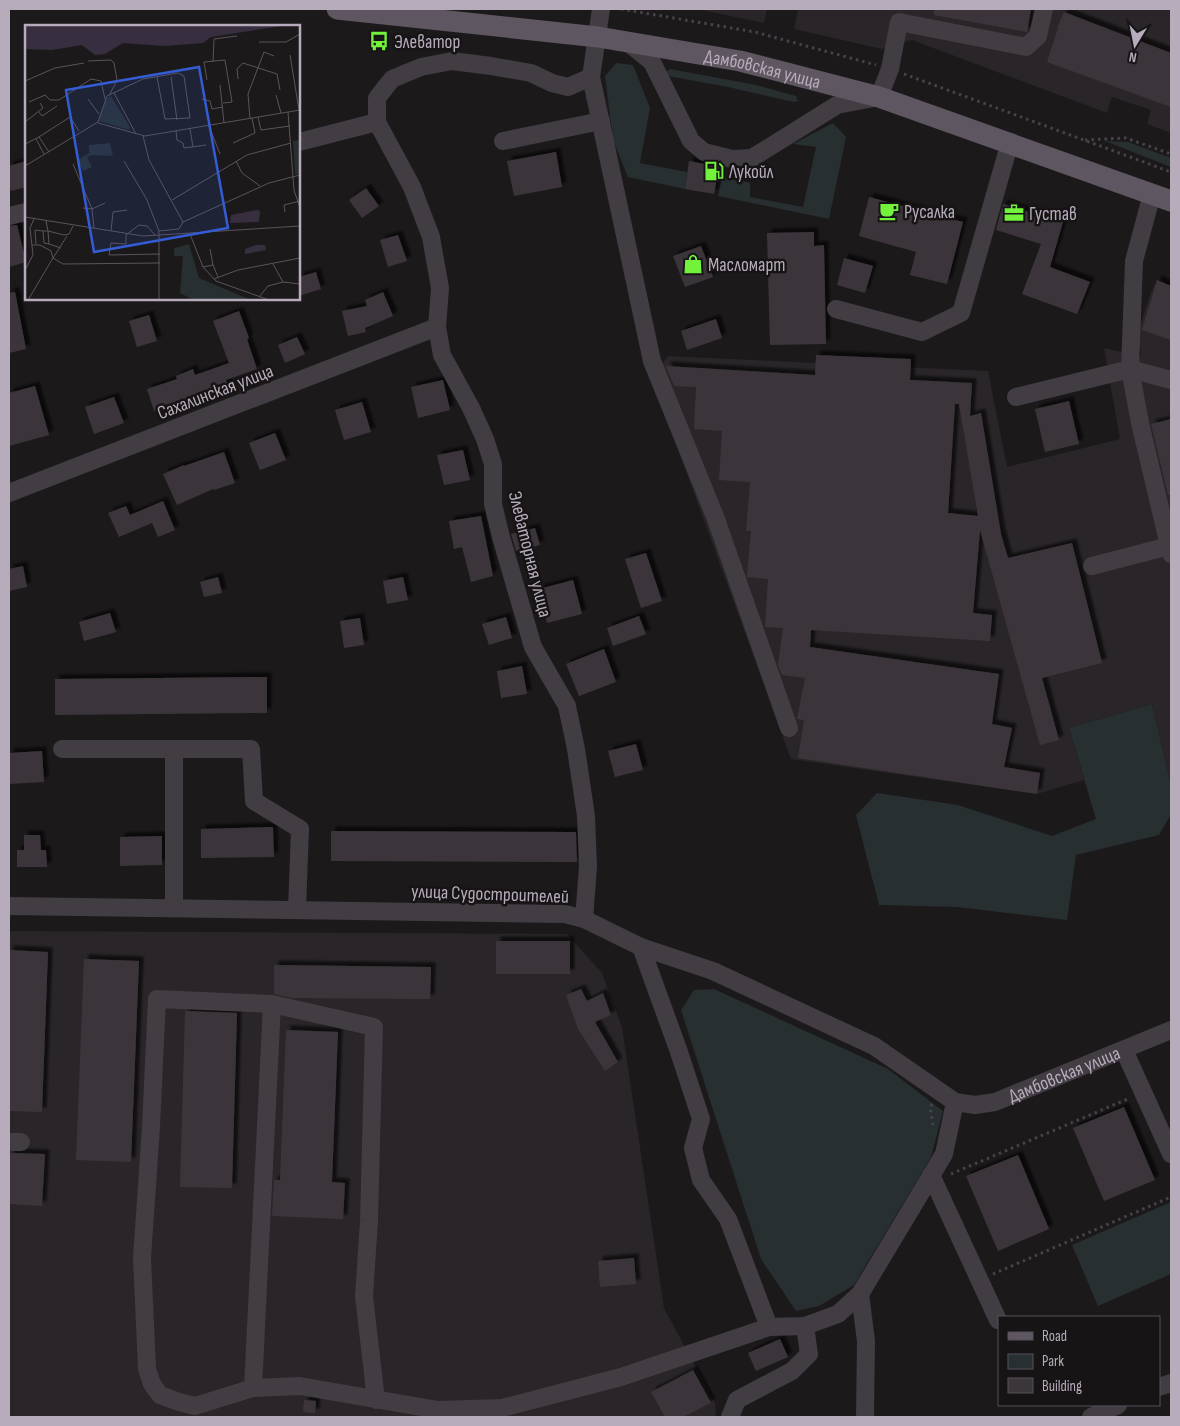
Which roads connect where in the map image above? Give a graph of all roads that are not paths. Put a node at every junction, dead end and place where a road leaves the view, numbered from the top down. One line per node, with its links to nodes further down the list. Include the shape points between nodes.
1 (337, 9): 4 (main road, Дамбовская улица)
2 (601, 9): 4 (street)
3 (1044, 9): 7 (street, via 1038,36 1026,47 899,22 890,69)
4 (598, 37): 5 (main road, Дамбовская улица); 6 (street)
5 (626, 41): 7 (main road, Дамбовская улица, via 740,61); 7 (street, via 652,62 691,141 704,152 732,159 752,158 837,105)
6 (591, 77): 8 (street); 9 (street, via 568,87 531,73 491,66 452,61 421,67 392,79 377,98)
7 (879, 96): 12 (main road, Дамбовская улица)
8 (601, 121): 10 (street); 24 (street, via 652,361 716,519)
9 (377, 122): 11 (street); 17 (street, Элеваторная улица, via 412,186 431,237 440,288)
10 (502, 141)
11 (300, 142)
12 (1010, 142): 13 (main road, Дамбовская улица); 16 (street, via 961,313 922,332)
13 (1161, 198): 18 (street, via 1134,261)
14 (25, 212): 15 (street)
15 (9, 216)
16 (836, 310)
17 (437, 327): 21 (street, Сахалинская улица); 30 (street, Элеваторная улица, via 442,355 485,439 492,464 493,504 533,647 567,706 586,816 588,867)
18 (1130, 369): 19 (street); 20 (street); 22 (street)
19 (1171, 380)
20 (1016, 397)
21 (9, 493)
22 (1170, 550): 23 (street)
23 (1092, 566)
24 (790, 728)
25 (174, 749): 26 (street); 28 (street); 29 (street, via 251,749 254,801 300,829)
26 (62, 750)
27 (9, 906): 28 (street, улица Судостроителей)
28 (174, 908): 29 (street, улица Судостроителей)
29 (297, 910): 30 (street, улица Судостроителей, via 565,914)
30 (584, 919): 31 (street, улица Судостроителей)
31 (641, 947): 35 (street, улица Судостроителей, via 713,971 874,1046); 41 (street, via 701,1119 693,1148 701,1180 728,1219)
32 (272, 1004): 42 (street); 42 (street, via 157,999 142,1258 147,1369 160,1395 194,1406); 43 (street, via 374,1027 364,1296)
33 (1171, 1030): 34 (street, Дамбовская улица)
34 (1124, 1050): 35 (street, Дамбовская улица, via 995,1102 975,1105); 36 (street)
35 (955, 1102): 37 (street, via 944,1154)
36 (1171, 1154)
37 (931, 1175): 38 (street); 39 (street)
38 (860, 1294): 40 (street, via 838,1314); 46 (street, via 866,1341)
39 (998, 1320)
40 (805, 1326): 41 (street); 45 (street, via 810,1354 792,1371 737,1400)
41 (769, 1327): 43 (street, via 621,1377 502,1408 438,1410)
42 (253, 1388): 43 (street, via 300,1386)
43 (376, 1400)
44 (1116, 1406): 47 (street)
45 (730, 1417)
46 (865, 1417)
47 (1091, 1417)

